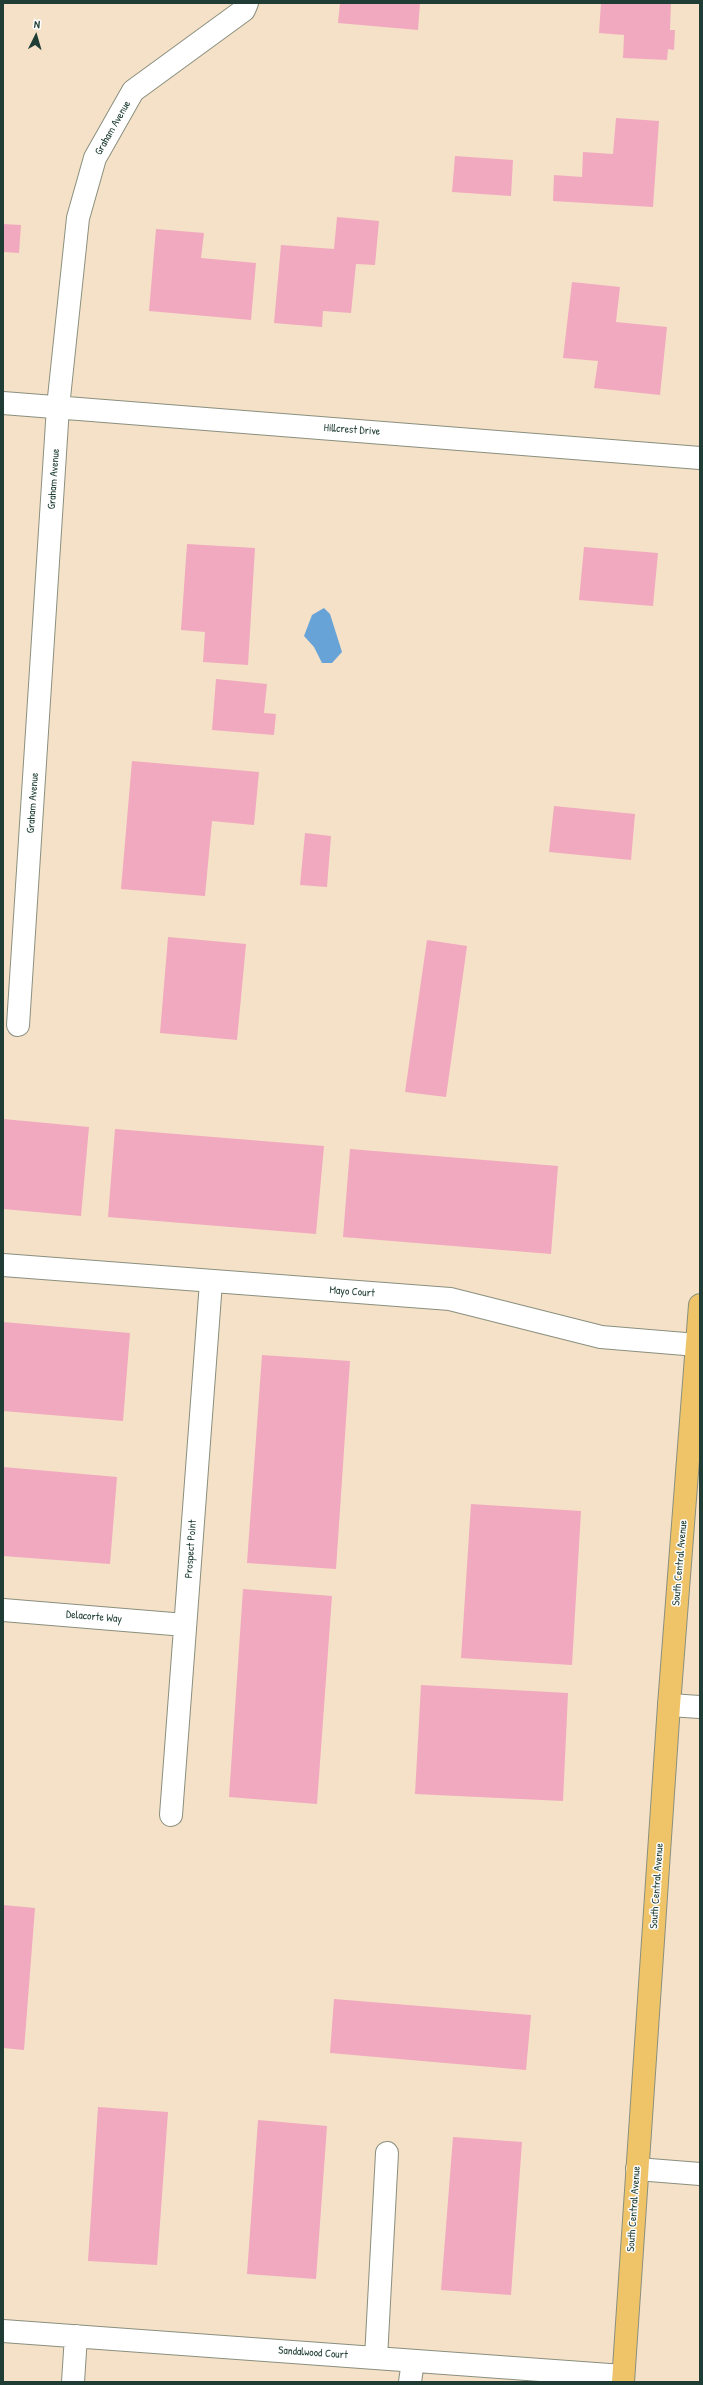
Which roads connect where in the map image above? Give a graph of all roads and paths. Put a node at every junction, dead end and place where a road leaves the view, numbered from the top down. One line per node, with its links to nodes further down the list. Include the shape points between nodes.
1 (247, 3): 3 (street, Graham Avenue, via 244,10 134,91 95,158 78,218)
2 (3, 403): 3 (street, Hillcrest Drive)
3 (58, 407): 4 (street, Hillcrest Drive); 5 (street, Graham Avenue)
4 (700, 458)
5 (18, 1025)
6 (3, 1265): 7 (street, Mayo Court)
7 (211, 1282): 9 (street, Mayo Court, via 450,1299 601,1337); 11 (street, Prospect Point)
8 (700, 1305): 9 (main road, South Central Avenue)
9 (697, 1345): 12 (main road, South Central Avenue)
10 (3, 1610): 11 (street, Delacorte Way)
11 (186, 1625): 14 (street, Prospect Point)
12 (669, 1705): 13 (street); 16 (main road, South Central Avenue)
13 (700, 1707)
14 (171, 1815)
15 (387, 2153): 20 (street)
16 (637, 2169): 17 (street); 22 (main road, South Central Avenue)
17 (700, 2174)
18 (3, 2331): 19 (street, Sandalwood Court)
19 (76, 2336): 20 (street, Sandalwood Court); 23 (street)
20 (376, 2358): 21 (street, Sandalwood Court)
21 (413, 2361): 22 (street, Sandalwood Court); 24 (street)
22 (623, 2379)
23 (73, 2382)
24 (410, 2382)

